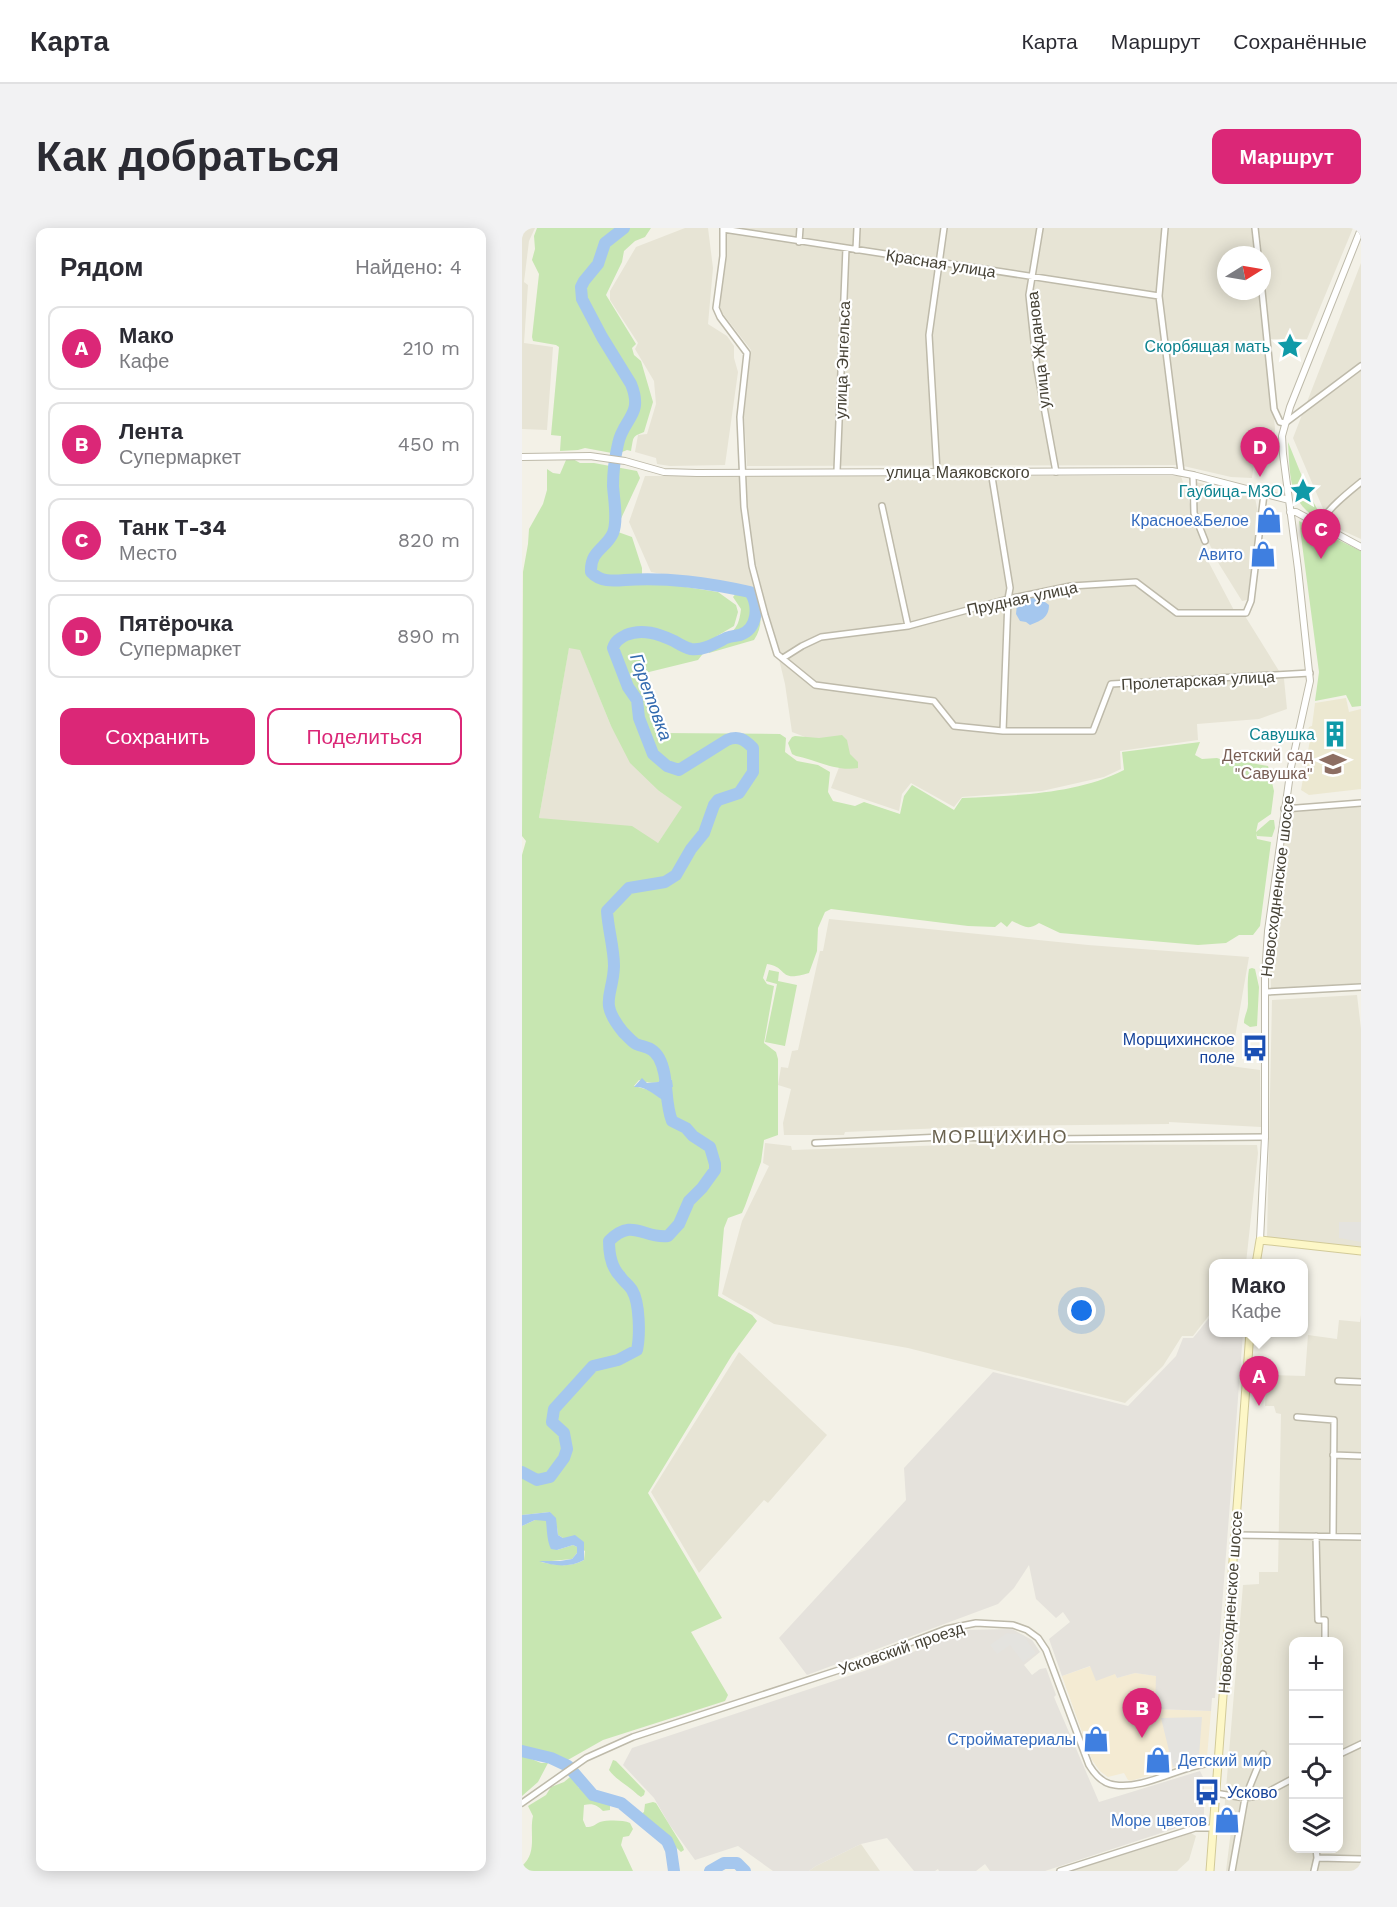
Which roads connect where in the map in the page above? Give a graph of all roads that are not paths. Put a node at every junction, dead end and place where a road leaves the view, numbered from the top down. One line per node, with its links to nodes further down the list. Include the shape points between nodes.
1 (800, 228): 9 (street)
2 (857, 228): 12 (street)
3 (944, 228): 13 (street)
4 (1040, 228): 14 (street, улица Жданова)
5 (1164, 228): 15 (street)
6 (1255, 228): 10 (street)
7 (723, 229): 9 (street, Красная улица); 20 (street, via 716,308 747,353 740,417)
8 (1361, 229): 18 (street, Новосходненское шоссе)
9 (799, 242): 11 (street, Красная улица)
10 (1257, 246)
11 (846, 248): 12 (street, Красная улица); 21 (street, улица Энгельса)
12 (856, 250): 13 (street, Красная улица)
13 (939, 262): 14 (street, Красная улица); 23 (street, via 929,335)
14 (1031, 276): 15 (street, Красная улица); 24 (street, улица Жданова, via 1029,295 1037,369)
15 (1159, 296): 25 (street)
16 (1263, 300): 18 (street, via 1274,409 1280,422)
17 (1361, 366): 18 (street)
18 (1285, 423): 29 (street, Новосходненское шоссе, via 1282,444)
19 (522, 458): 20 (street, улица Маяковского, via 577,455 624,461 664,472)
20 (742, 471): 21 (street, улица Маяковского); 37 (street, via 752,566 777,654)
21 (837, 471): 23 (street, улица Маяковского)
22 (991, 471): 23 (street, улица Маяковского); 24 (street, улица Маяковского); 35 (street, via 1010,588)
23 (937, 472)
24 (1056, 472): 25 (street, улица Маяковского)
25 (1181, 472): 26 (street, улица Маяковского)
26 (1193, 475): 28 (street, улица Маяковского); 33 (street, via 1194,513)
27 (1361, 482): 32 (street)
28 (1264, 494): 29 (street, улица Маяковского); 35 (street, Прудная улица, via 1251,602 1246,613 1177,613 1136,582 1071,586)
29 (1289, 500): 31 (street, Новосходненское шоссе)
30 (882, 506): 36 (street)
31 (1290, 512): 32 (street); 38 (street, Новосходненское шоссе)
32 (1318, 525): 34 (street)
33 (1205, 541)
34 (1361, 547)
35 (1008, 599): 36 (street, Прудная улица); 39 (street)
36 (908, 626): 37 (street, Прудная улица, via 821,638)
37 (783, 658): 39 (street, Пролетарская улица, via 815,685 934,701 954,726)
38 (1310, 673): 39 (street, Пролетарская улица, via 1111,684 1093,731); 41 (street, Новосходненское шоссе)
39 (1003, 730)
40 (1361, 803): 41 (street)
41 (1284, 809): 43 (street, Новосходненское шоссе, via 1268,931)
42 (1361, 987): 43 (street)
43 (1265, 992): 44 (street, Новосходненское шоссе)
44 (1265, 1137): 45 (street, via 942,1137); 46 (street, Новосходненское шоссе)
45 (815, 1143)
46 (1260, 1240): 47 (main road); 48 (main road, Новосходненское шоссе)
47 (1361, 1251)
48 (1257, 1259)
49 (1250, 1337): 55 (main road, Новосходненское шоссе)
50 (1338, 1381): 51 (street)
51 (1361, 1382)
52 (1297, 1417): 53 (street, via 1334,1419)
53 (1333, 1455): 54 (street); 57 (street)
54 (1361, 1456)
55 (1235, 1535): 56 (street); 63 (main road, Новосходненское шоссе)
56 (1316, 1536): 57 (street); 59 (street, via 1318,1620 1325,1620)
57 (1333, 1536): 58 (street)
58 (1361, 1537)
59 (1325, 1637)
60 (1361, 1744): 61 (street)
61 (1343, 1753)
62 (1263, 1754): 66 (street)
63 (1217, 1763): 65 (main road, Новосходненское шоссе); 67 (street, Усковский проезд, via 1125,1785 1104,1782 1089,1766 1038,1638 1012,1625 976,1623 946,1629 839,1670 648,1731 599,1751)
64 (1289, 1780): 66 (street, via 1262,1795)
65 (1215, 1793): 66 (street); 68 (main road, Новосходненское шоссе)
66 (1245, 1798): 74 (street)
67 (522, 1803)
68 (1213, 1828): 72 (street, via 1195,1828); 73 (main road, Новосходненское шоссе)
69 (1316, 1853): 70 (street)
70 (1317, 1858): 71 (street); 75 (street)
71 (1361, 1859)
72 (1060, 1871)
73 (1210, 1871)
74 (1232, 1871)
75 (1314, 1871)

